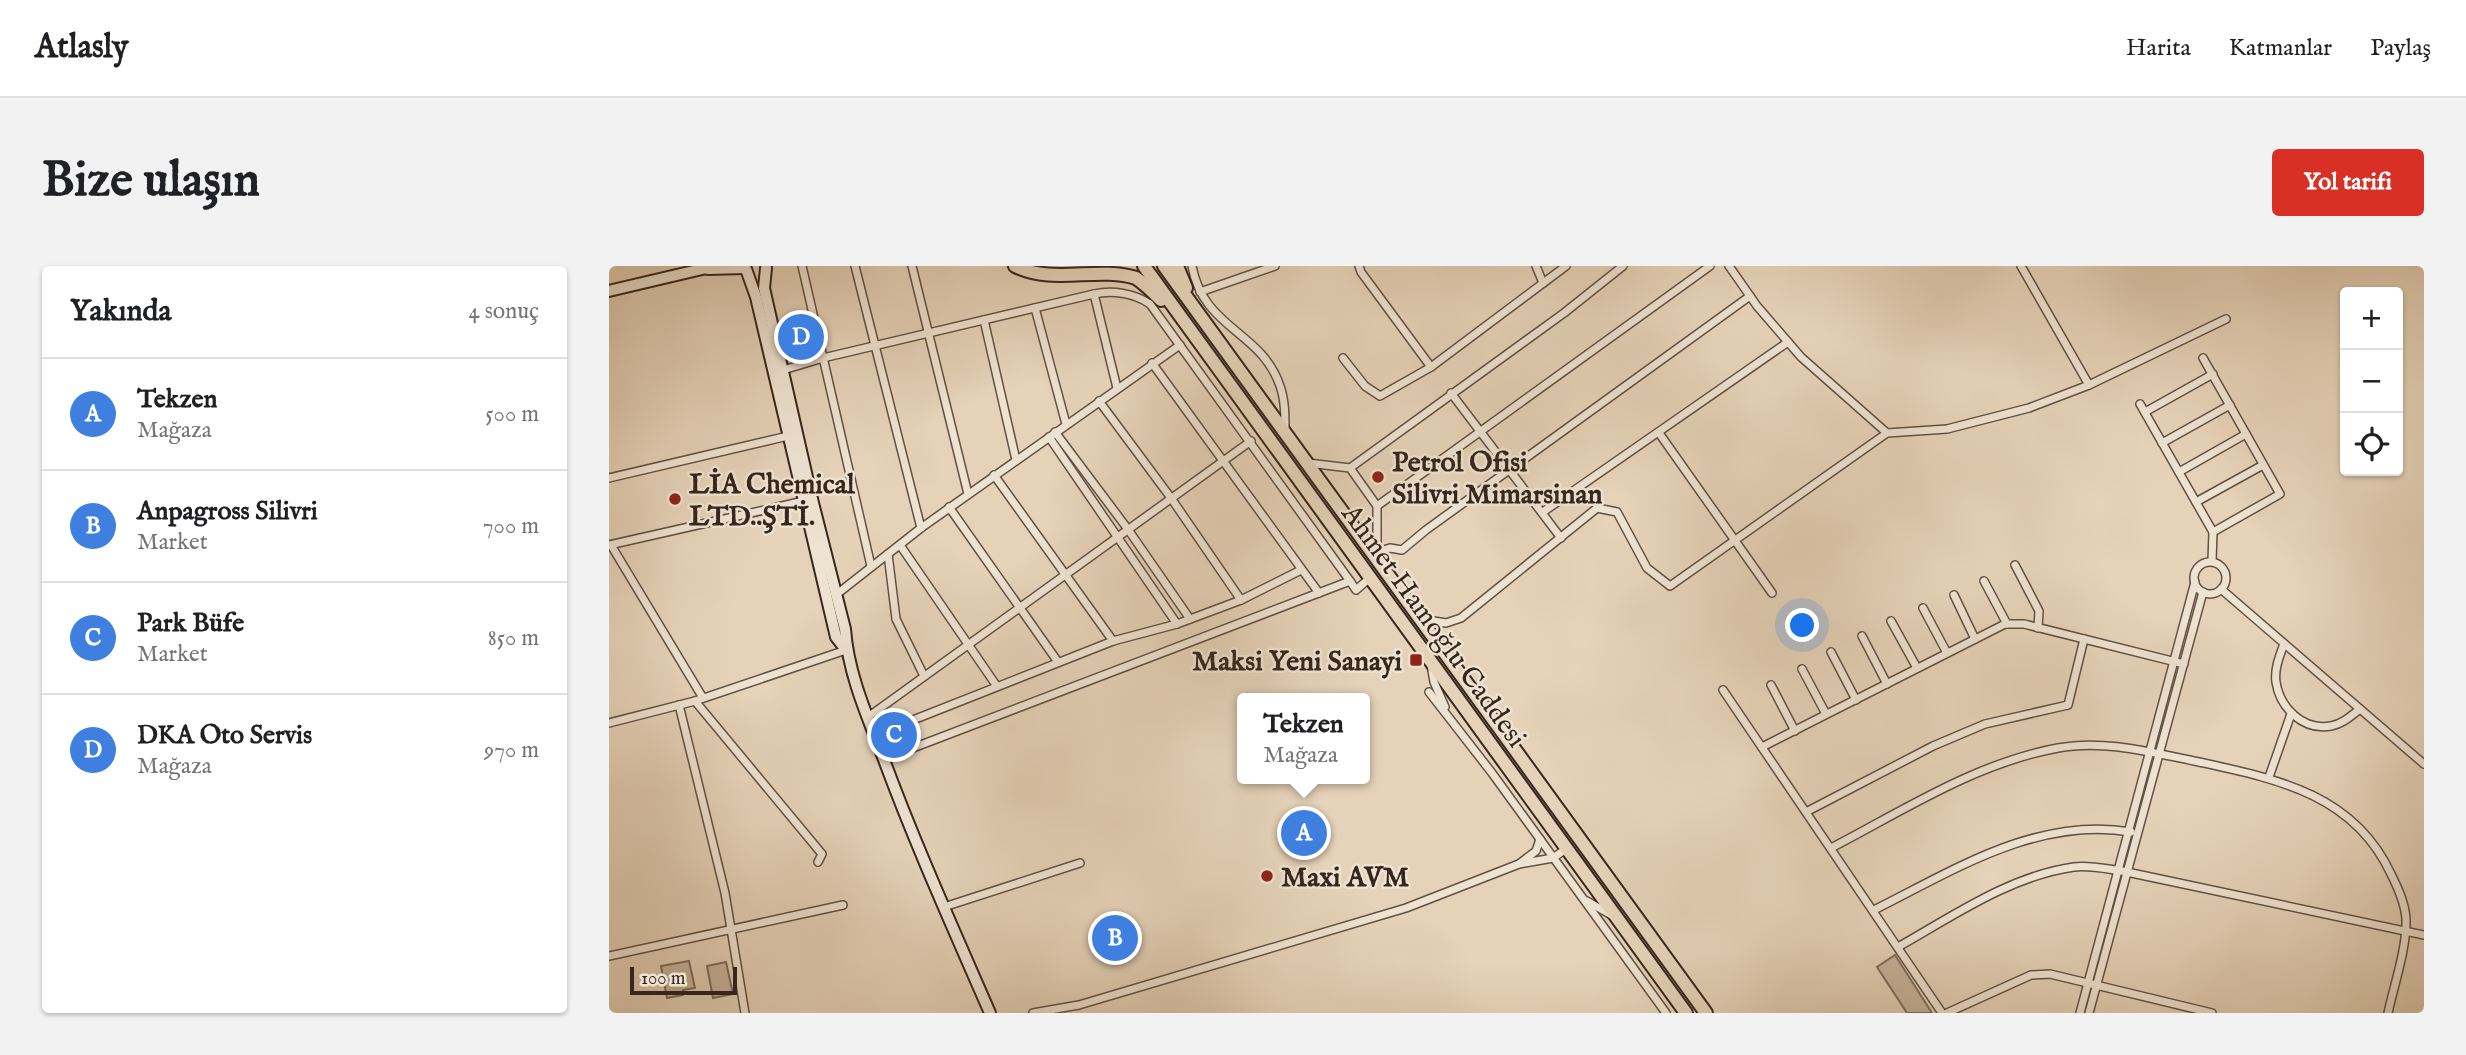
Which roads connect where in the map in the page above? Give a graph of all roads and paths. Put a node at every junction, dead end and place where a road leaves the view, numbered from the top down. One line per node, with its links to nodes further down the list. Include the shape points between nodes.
1 (802, 266): 34 (street)
2 (855, 266): 33 (street)
3 (912, 266): 28 (street)
4 (1015, 266): 29 (highway, via 1032,272 1106,269 1129,275 1147,286)
5 (1144, 266): 29 (highway, Ahmet Hamoğlu Caddesi)
6 (1164, 266): 30 (highway, Ahmet Hamoğlu Caddesi)
7 (1177, 266): 30 (highway)
8 (1192, 266): 22 (street)
9 (1275, 266): 22 (street)
10 (1359, 266): 38 (street)
11 (1536, 266): 20 (street)
12 (1566, 266): 20 (street)
13 (1623, 266): 43 (street)
14 (1710, 266): 49 (street)
15 (1729, 266): 24 (street)
16 (2021, 266): 41 (street)
17 (767, 267): 19 (main road, via 754,273); 39 (main road, via 764,288)
18 (710, 268): 19 (main road); 21 (main road)
19 (745, 268): 39 (main road)
20 (1543, 283): 38 (street)
21 (609, 291)
22 (1200, 292): 53 (street, via 1216,315 1270,365 1284,400)
23 (1094, 294): 25 (street); 32 (street, via 1129,294 1143,299); 42 (street)
24 (1750, 296): 31 (street); 63 (street)
25 (1035, 308): 27 (street); 48 (street)
26 (2226, 319): 41 (street)
27 (983, 320): 28 (street); 58 (street)
28 (929, 333): 33 (street); 67 (street)
29 (1192, 333): 89 (highway, Ahmet Hamoğlu Caddesi)
30 (1212, 334): 53 (highway, Ahmet Hamoğlu Caddesi)
31 (1788, 342): 50 (street); 51 (street)
32 (1180, 345): 37 (street); 56 (street)
33 (875, 346): 34 (street); 74 (street)
34 (823, 358): 39 (street); 86 (street)
35 (1343, 358): 38 (street, via 1364,386 1380,396)
36 (2203, 358): 40 (street)
37 (1152, 363): 42 (street); 59 (street)
38 (1431, 367)
39 (778, 371): 55 (main road); 69 (main road)
40 (2213, 374): 46 (street); 47 (street)
41 (2089, 385): 51 (street, via 2029,408 1947,429)
42 (1117, 388): 44 (street)
43 (1451, 393): 49 (street); 62 (street)
44 (1099, 401): 48 (street); 68 (street)
45 (2140, 404): 47 (street)
46 (2229, 405): 54 (street); 57 (street)
47 (2145, 412): 57 (street)
48 (1066, 424): 52 (street)
49 (1481, 431): 63 (street); 71 (street)
50 (1659, 433): 73 (street); 79 (street)
51 (1887, 433): 79 (street)
52 (1052, 434): 58 (street); 75 (street); 77 (street)
53 (1285, 434): 60 (highway, Ahmet Hamoğlu Caddesi)
54 (2246, 434): 61 (street); 64 (street)
55 (788, 436): 66 (street); 69 (main road)
56 (1251, 441): 59 (street); 90 (street)
57 (2162, 443): 64 (street)
58 (1016, 460): 65 (street)
59 (1223, 461): 68 (street); 87 (street)
60 (1307, 463): 62 (street); 83 (highway, Ahmet Hamoğlu Caddesi)
61 (2263, 465): 70 (street); 76 (street, via 2280,494)
62 (1350, 468): 71 (street)
63 (1510, 469): 73 (street); 83 (street, via 1402,550 1390,548)
64 (2179, 472): 70 (street)
65 (994, 475): 67 (street); 88 (street)
66 (609, 478)
67 (968, 494): 72 (street)
68 (1171, 498): 75 (street); 99 (street)
69 (808, 500): 80 (street); 97 (main road)
70 (2196, 502): 76 (street)
71 (1377, 506): 83 (street)
72 (949, 507): 74 (street); 100 (street)
73 (1543, 512): 78 (street)
74 (921, 528): 81 (street)
75 (1127, 528): 77 (street); 102 (street)
76 (2213, 532): 84 (street)
77 (1118, 535): 88 (street); 105 (street)
78 (1561, 538): 79 (street, via 1597,508 1617,512 1647,568 1670,586); 103 (street, via 1461,618 1446,623)
79 (1734, 540): 96 (street)
80 (610, 545): 129 (street)
81 (900, 545): 82 (street); 112 (street)
82 (888, 555): 86 (street); 123 (street, via 896,619)
83 (1377, 556): 103 (highway, Ahmet Hamoğlu Caddesi)
84 (2212, 561): 92 (street, via 2201,565); 93 (street, via 2225,572)
85 (2015, 565): 107 (street, via 2039,611)
86 (871, 566): 97 (street)
87 (1301, 570): 95 (street); 99 (street)
88 (1065, 574): 100 (street); 111 (street)
89 (1371, 578): 90 (street, via 1356,590); 117 (highway, Ahmet Hamoğlu Caddesi)
90 (1350, 580): 95 (street)
91 (1984, 581): 106 (street)
92 (2196, 582): 94 (street); 119 (street)
93 (2221, 589): 94 (street); 113 (street)
94 (2203, 592): 120 (street)
95 (1319, 593): 143 (street)
96 (1772, 593)
97 (831, 595): 114 (main road, via 845,629)
98 (1954, 596): 109 (street)
99 (1241, 600): 102 (street)
100 (1020, 606): 112 (street); 118 (street)
101 (1923, 608): 116 (street)
102 (1190, 619): 105 (street)
103 (1421, 619): 175 (highway, Ahmet Hamoğlu Caddesi)
104 (1891, 621): 121 (street)
105 (1177, 624): 111 (street)
106 (2007, 624): 107 (street); 109 (street)
107 (2038, 628): 110 (street)
108 (1862, 636): 124 (street)
109 (1975, 639): 116 (street)
110 (2084, 639): 119 (street); 146 (street, via 2068,705 1985,724)
111 (1113, 641): 118 (street)
112 (968, 644): 123 (street); 125 (street)
113 (2284, 644): 132 (street); 134 (street, via 2276,681)
114 (846, 650): 129 (street); 135 (main road)
115 (1831, 652): 130 (street)
116 (1947, 653): 121 (street)
117 (1430, 658): 138 (street, via 1441,699); 151 (highway, Ahmet Hamoğlu Caddesi)
118 (1058, 662): 125 (street)
119 (2175, 662): 120 (street); 141 (street)
120 (2184, 664): 142 (street)
121 (1917, 668): 124 (street)
122 (1802, 669): 133 (street)
123 (924, 676): 135 (street)
124 (1887, 684): 130 (street)
125 (996, 685): 139 (street)
126 (1770, 685): 137 (street)
127 (1723, 690): 140 (street)
128 (1429, 692): 138 (street)
129 (699, 699): 131 (street); 153 (street, via 822,854)
130 (1856, 699): 133 (street)
131 (678, 705): 136 (street); 163 (street)
132 (2360, 709): 134 (street, via 2330,726 2310,725); 144 (street)
133 (1826, 714): 137 (street)
134 (2291, 714): 145 (street)
135 (868, 717): 139 (main road)
136 (609, 723)
137 (1795, 731): 140 (street)
138 (1461, 732): 149 (street)
139 (875, 735): 143 (main road)
140 (1762, 747): 146 (street)
141 (2151, 752): 142 (street); 147 (street); 150 (street, via 2100,744 2059,747 2005,761)
142 (2160, 754): 145 (street); 148 (street)
143 (884, 759): 160 (main road)
144 (2424, 764)
145 (2269, 777): 164 (street, via 2316,795 2354,822 2384,859 2400,894)
146 (1806, 812): 150 (street)
147 (2129, 831): 148 (street); 156 (street); 161 (street, via 2097,828 2023,839)
148 (2139, 833): 157 (street)
149 (1540, 839): 152 (street); 155 (street, via 1536,851)
150 (1831, 848): 161 (street)
151 (1566, 849): 152 (street); 162 (highway, Ahmet Hamoğlu Caddesi)
152 (1553, 858): 155 (street); 158 (street)
153 (818, 862)
154 (1080, 863): 160 (street)
155 (1519, 864): 172 (street, via 1406,908 1079,1005)
156 (2118, 871): 157 (street); 166 (street, via 2077,867 2039,874); 168 (street)
157 (2128, 872): 164 (street); 169 (street)
158 (1584, 898): 162 (street); 173 (street)
159 (843, 905): 163 (street)
160 (944, 907): 171 (main road)
161 (1874, 910): 166 (street)
162 (1619, 919): 174 (highway, Ahmet Hamoğlu Caddesi)
163 (731, 930): 167 (street); 170 (street)
164 (2404, 931): 165 (street); 180 (street)
165 (2424, 935)
166 (1898, 947): 176 (street)
167 (609, 957)
168 (2088, 983): 169 (street); 176 (street, via 2050,974 2031,975); 177 (street)
169 (2097, 985): 178 (street); 179 (street)
170 (745, 1013)
171 (990, 1013)
172 (1033, 1013)
173 (1666, 1013)
174 (1686, 1013)
175 (1706, 1013)
176 (1944, 1013)
177 (2080, 1013)
178 (2089, 1013)
179 (2211, 1013)
180 (2388, 1013)

